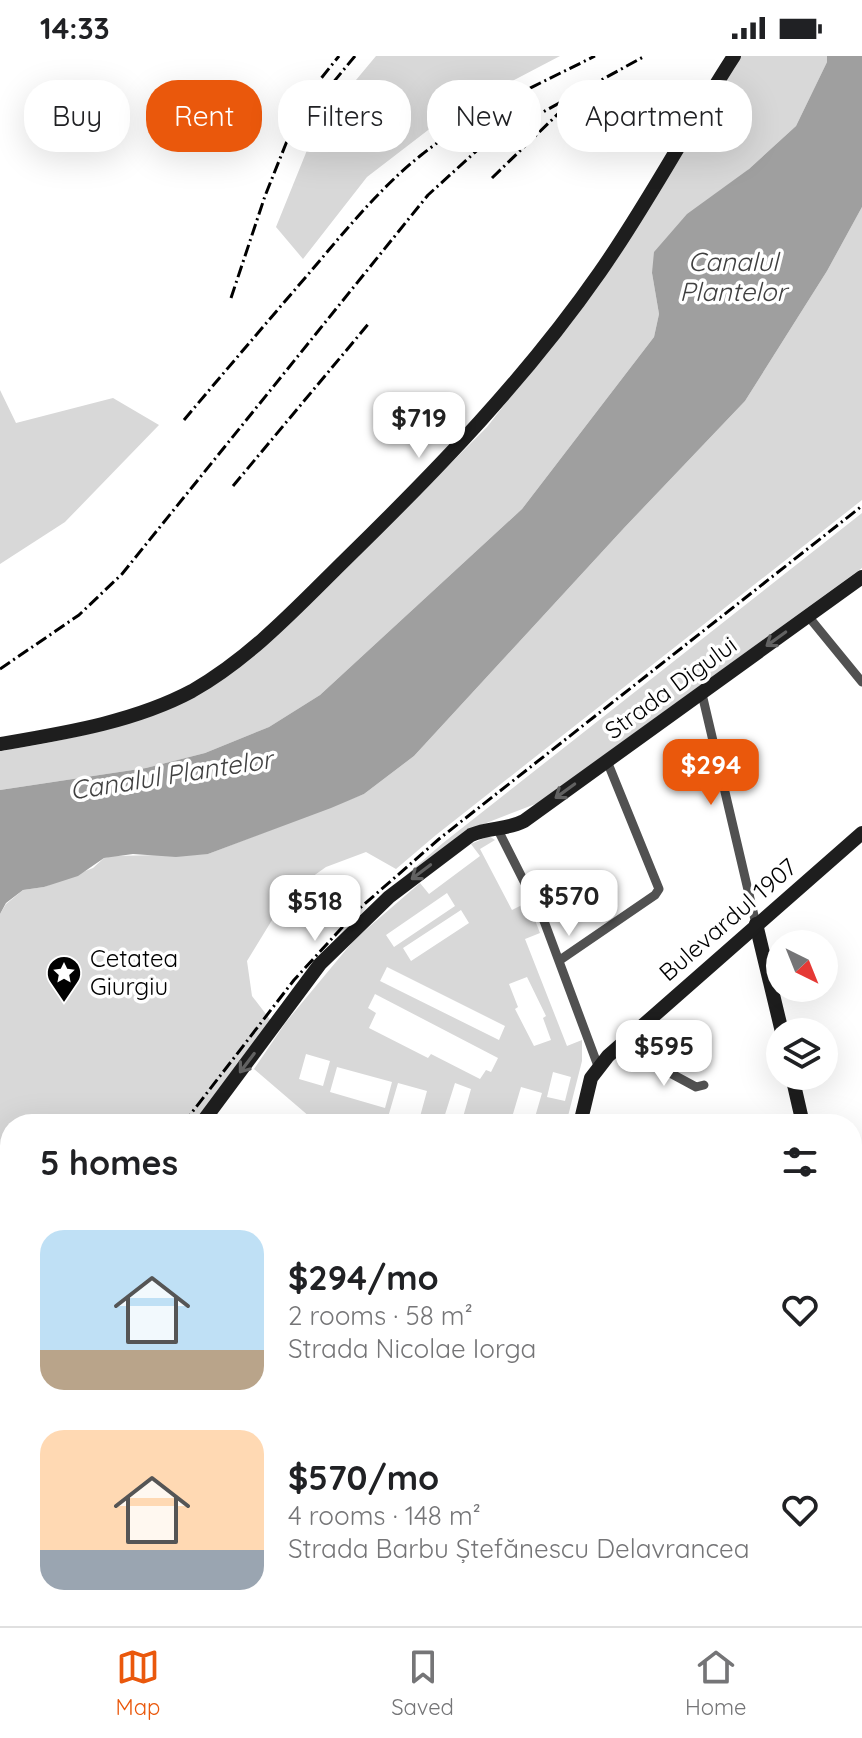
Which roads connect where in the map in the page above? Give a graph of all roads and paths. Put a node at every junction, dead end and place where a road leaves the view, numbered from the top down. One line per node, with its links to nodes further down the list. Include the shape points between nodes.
1 (734, 56): 6 (main road, via 608,260 540,351 480,425 266,638 225,670 148,710)
2 (862, 577): 3 (main road, Strada Digului)
3 (808, 616): 4 (street); 5 (main road, Strada Digului, one-way to 5)
4 (862, 682)
5 (702, 694): 7 (main road, Strada Digului); 10 (street)
6 (0, 744)
7 (607, 761): 8 (main road, Strada Digului, one-way to 8, via 524,821); 11 (street, via 658,892)
8 (497, 828): 11 (street); 17 (main road, Strada Digului, one-way to 17, via 471,835 361,922 320,964)
9 (862, 833): 10 (main road, Bulevardul 1907)
10 (756, 924): 12 (main road); 13 (main road, Bulevardul 1907)
11 (560, 960): 14 (street)
12 (779, 1018)
13 (623, 1041): 14 (main road, Bulevardul 1907); 15 (street, via 659,1067 696,1087)
14 (598, 1066): 18 (main road, Bulevardul 1907)
15 (704, 1085)
16 (795, 1090): 19 (main road)
17 (208, 1114)
18 (582, 1114)
19 (801, 1114)

